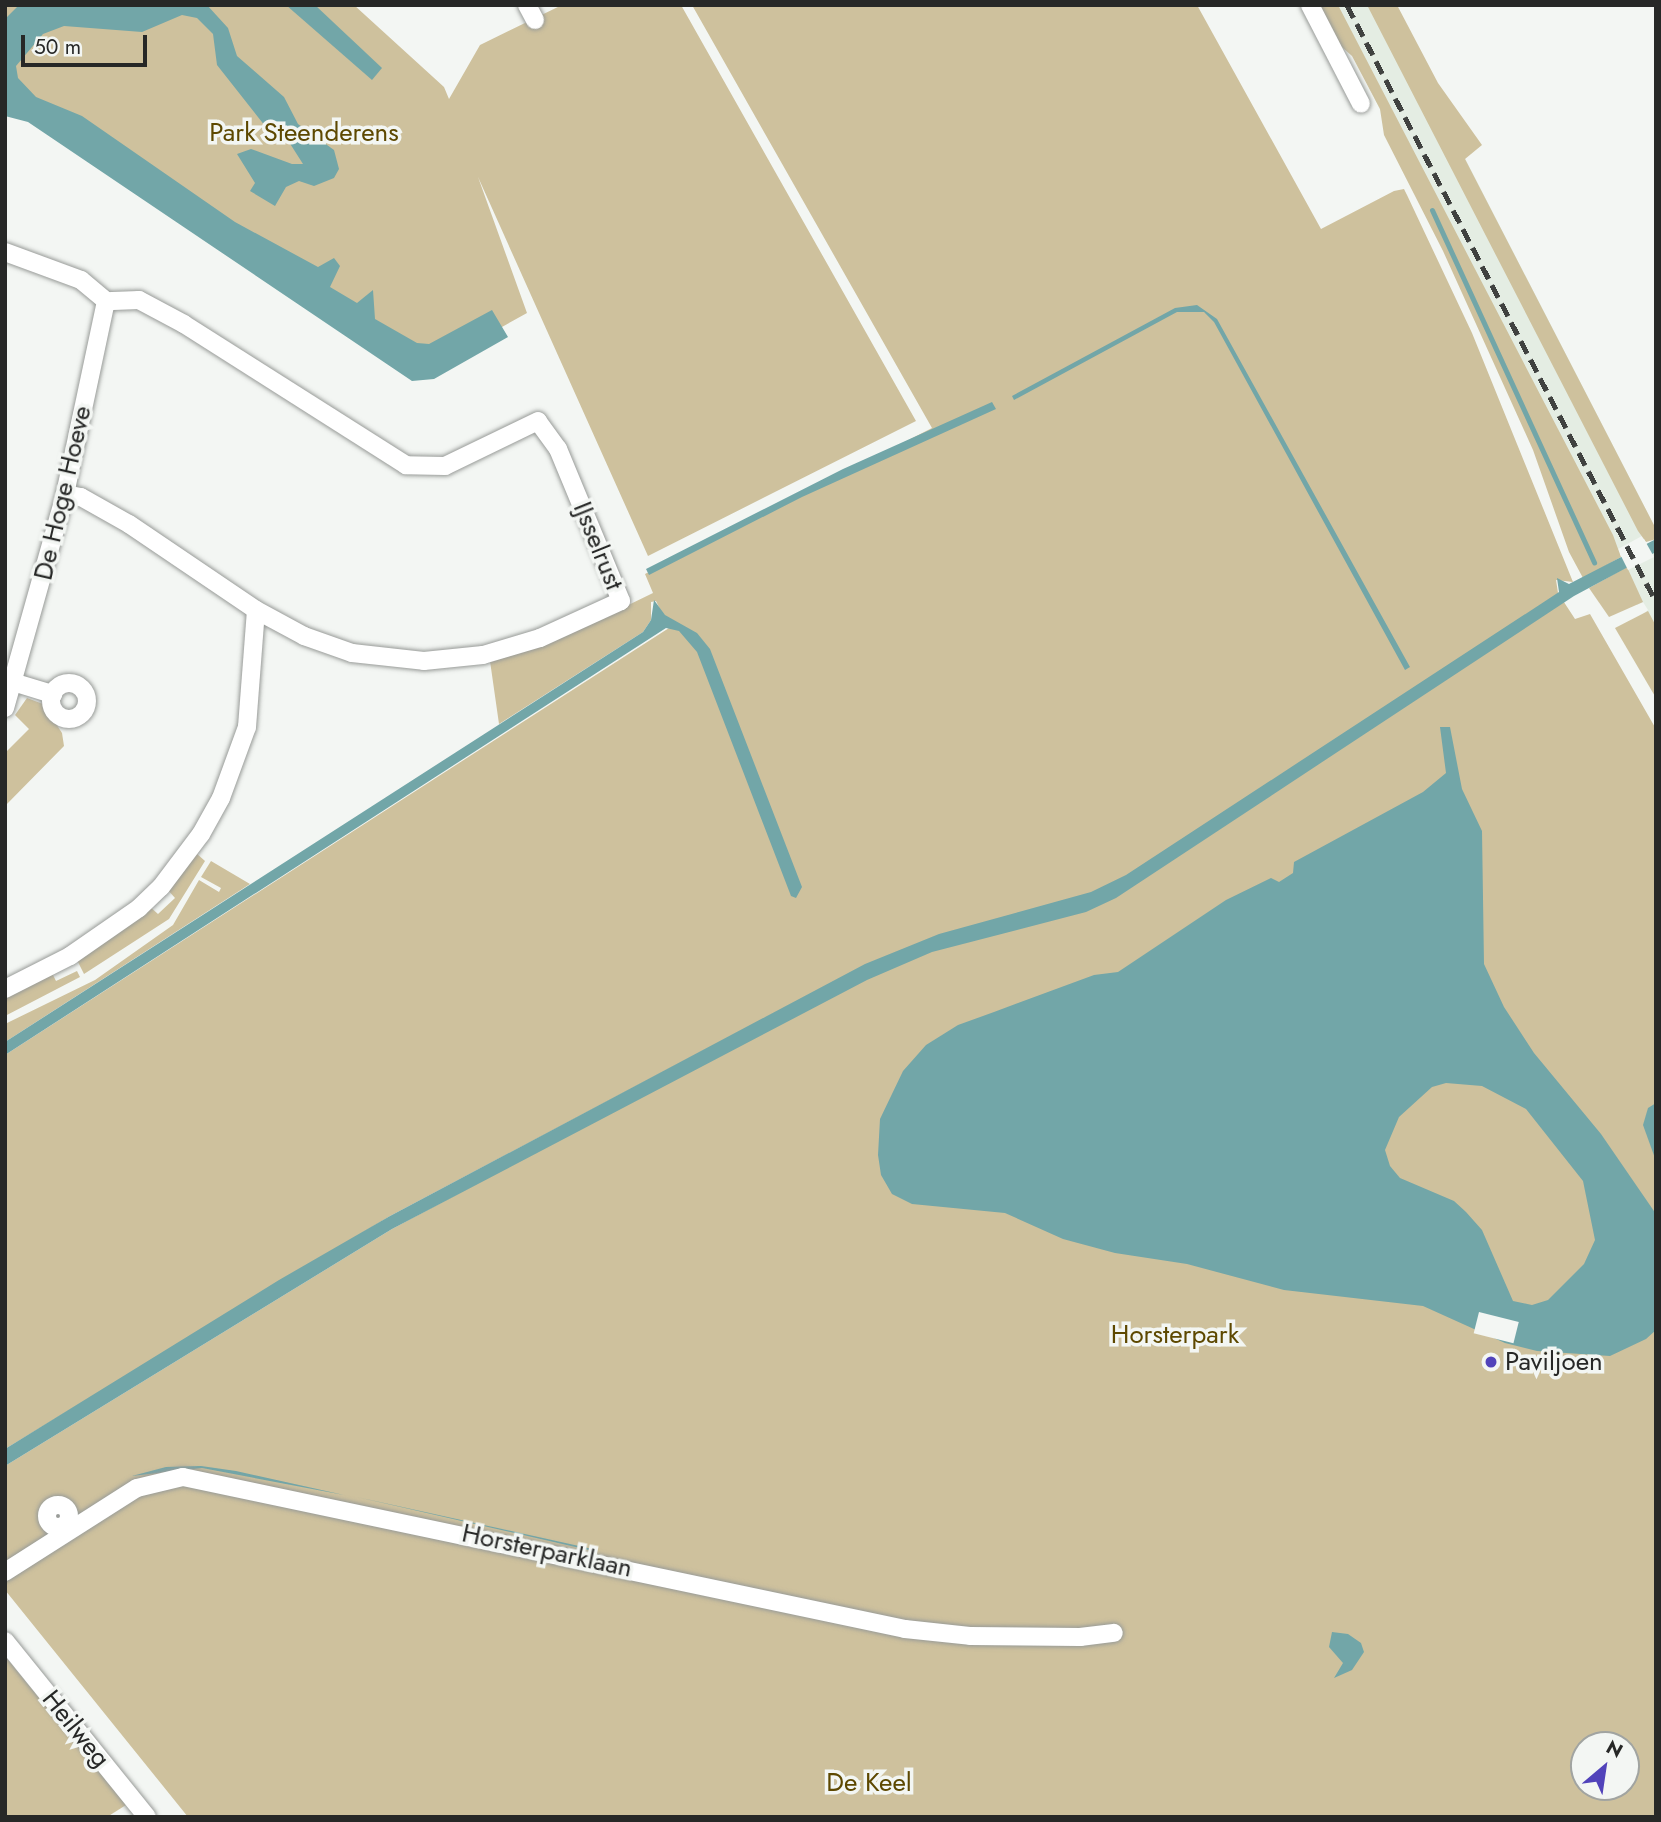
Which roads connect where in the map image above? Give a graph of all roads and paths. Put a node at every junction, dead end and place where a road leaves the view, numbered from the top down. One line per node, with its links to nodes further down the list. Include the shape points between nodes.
1 (1310, 5): 2 (street)
2 (1361, 104)
3 (5, 252): 4 (street, via 81,280)
4 (106, 301): 5 (street, De Hoge Hoeve); 6 (street, IJsselrust, via 139,300 184,324 406,465 445,466 538,421 558,449 621,601 540,638 483,655 424,661 352,653 304,636)
5 (65, 494): 6 (street, IJsselrust, via 80,497 129,524); 7 (street, De Hoge Hoeve)
6 (256, 610): 10 (street, via 247,727 221,798 201,834 162,887 124,920 70,956)
7 (16, 683): 8 (street); 9 (street, De Hoge Hoeve)
8 (53, 694)
9 (5, 708)
10 (5, 989)
11 (5, 1572): 12 (street, Horsterparklaan, via 138,1488 183,1477 905,1629 970,1636)
12 (1114, 1633)
13 (5, 1641): 14 (street, Heilweg)
14 (147, 1817)

